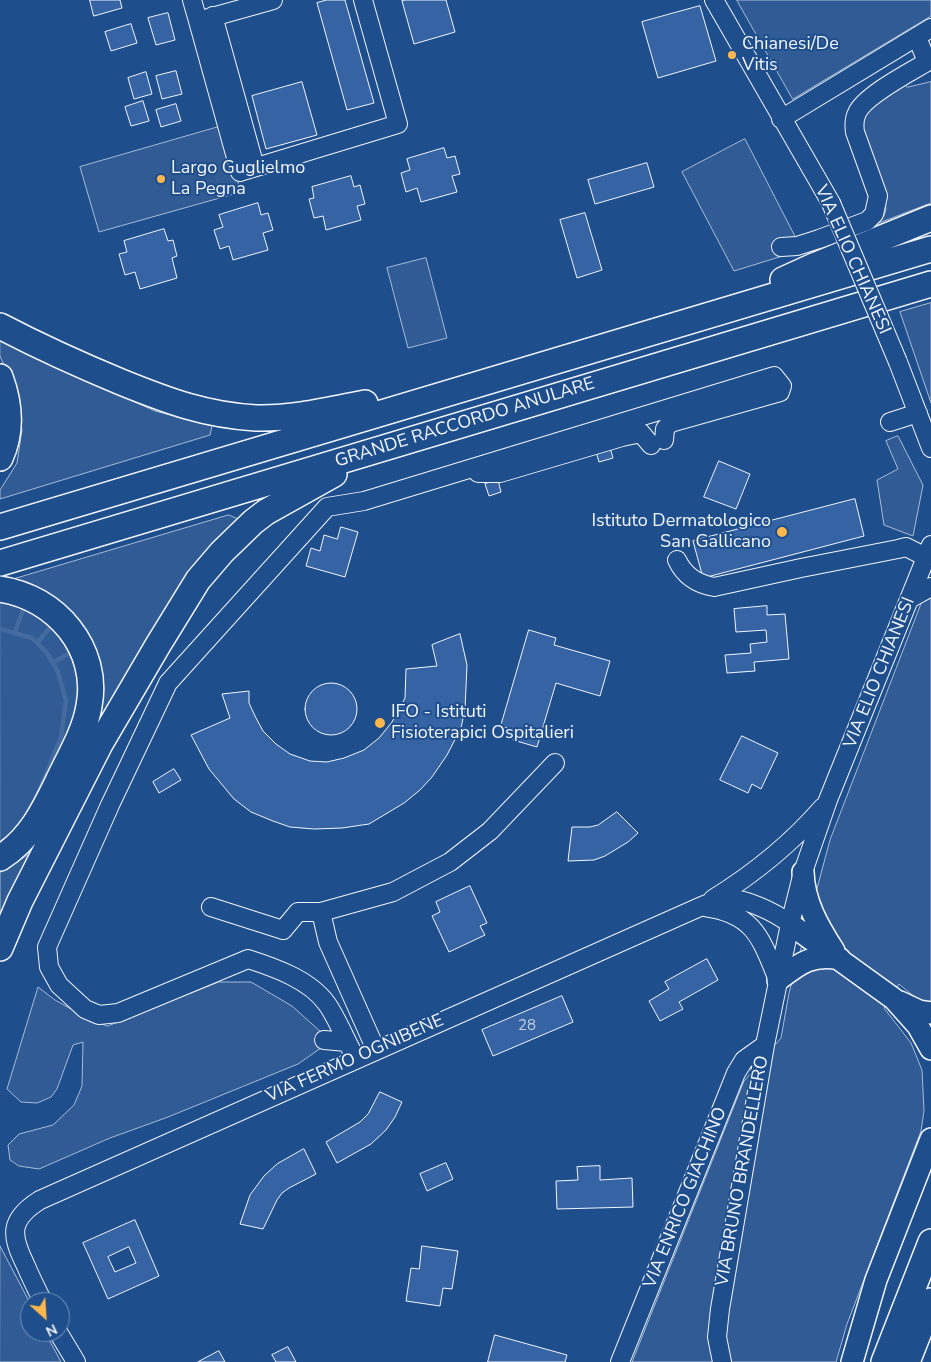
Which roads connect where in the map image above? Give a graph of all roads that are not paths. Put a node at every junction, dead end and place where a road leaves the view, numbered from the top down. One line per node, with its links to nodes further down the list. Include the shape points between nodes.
1 (192, 0): 5 (street)
2 (273, 0): 5 (street)
3 (363, 0): 5 (street, via 398,124 248,169)
4 (714, 0): 7 (street, VIA ELIO CHIANESI)
5 (206, 19)
6 (924, 32): 7 (street); 9 (street, via 927,62 863,104 854,122 878,196 874,214 867,221 819,239)
7 (781, 119): 16 (street, VIA ELIO CHIANESI, bridge, via 831,203)
8 (931, 218): 12 (highway, via 816,265)
9 (780, 247)
10 (931, 249): 12 (highway, GRANDE RACCORDO ANULARE)
11 (931, 284): 19 (highway, GRANDE RACCORDO ANULARE)
12 (704, 317): 15 (highway, GRANDE RACCORDO ANULARE)
13 (0, 326): 15 (highway, via 73,363 176,404 256,418 295,416)
14 (0, 377): 20 (highway, via 9,420)
15 (484, 383): 22 (highway, GRANDE RACCORDO ANULARE)
16 (918, 413): 17 (street); 18 (street, VIA ELIO CHIANESI)
17 (890, 422)
18 (931, 448)
19 (380, 449): 25 (highway, GRANDE RACCORDO ANULARE); 37 (highway, via 266,512 222,552 198,580 100,744 20,901)
20 (0, 458)
21 (364, 501): 21 (street, via 368,505 477,473 500,473 641,433 658,442 670,423 780,392 782,386 774,376); 43 (street, via 327,507 168,683 46,947 49,967 58,985 85,1009 99,1015 118,1013 248,959 269,965 307,985 327,1004)
22 (0, 527)
23 (929, 551): 24 (street, via 898,548 714,587 700,584 681,569); 28 (street, VIA ELIO CHIANESI)
24 (677, 560)
25 (0, 563)
26 (931, 587): 28 (street)
27 (0, 590): 31 (highway, via 32,598 62,619 85,658 90,692 82,732 44,811 29,834)
28 (911, 598): 30 (street, VIA ELIO CHIANESI)
29 (555, 763): 35 (street, via 490,831 450,862 393,892)
30 (828, 800): 32 (street, VIA ELIO CHIANESI); 33 (street, via 804,828 764,865)
31 (0, 858)
32 (802, 872): 36 (street, VIA BRUNO BRANDELLERO); 38 (main road, via 812,913)
33 (702, 906): 36 (street, via 723,899 736,900 776,914); 39 (street, via 726,911 750,924 764,946); 46 (street, VIA FERMO OGNIBENE)
34 (211, 907): 35 (street, via 283,930 298,912)
35 (321, 912): 46 (street, via 328,942)
36 (790, 924): 38 (main road); 39 (street, VIA BRUNO BRANDELLERO)
37 (0, 948)
38 (840, 959): 39 (main road, via 807,960); 40 (main road)
39 (778, 980): 44 (street, VIA BRUNO BRANDELLERO)
40 (894, 999): 41 (main road); 45 (main road, via 918,1026)
41 (931, 1013)
42 (324, 1040): 43 (street)
43 (347, 1042): 47 (street)
44 (765, 1046): 54 (street, VIA ENRICO GIACHINO, via 744,1060 736,1073); 55 (street, VIA BRUNO BRANDELLERO, via 720,1309 717,1337)
45 (931, 1049)
46 (376, 1050): 47 (street, VIA FERMO OGNIBENE)
47 (356, 1059): 50 (street, VIA FERMO OGNIBENE, via 40,1200 17,1223 14,1236)
48 (931, 1139): 56 (main road, via 876,1280)
49 (931, 1242): 57 (highway)
50 (38, 1292)
51 (931, 1301): 58 (highway)
52 (64, 1342): 53 (street)
53 (76, 1362)
54 (620, 1362)
55 (722, 1362)
56 (852, 1362)
57 (884, 1362)
58 (907, 1362)

